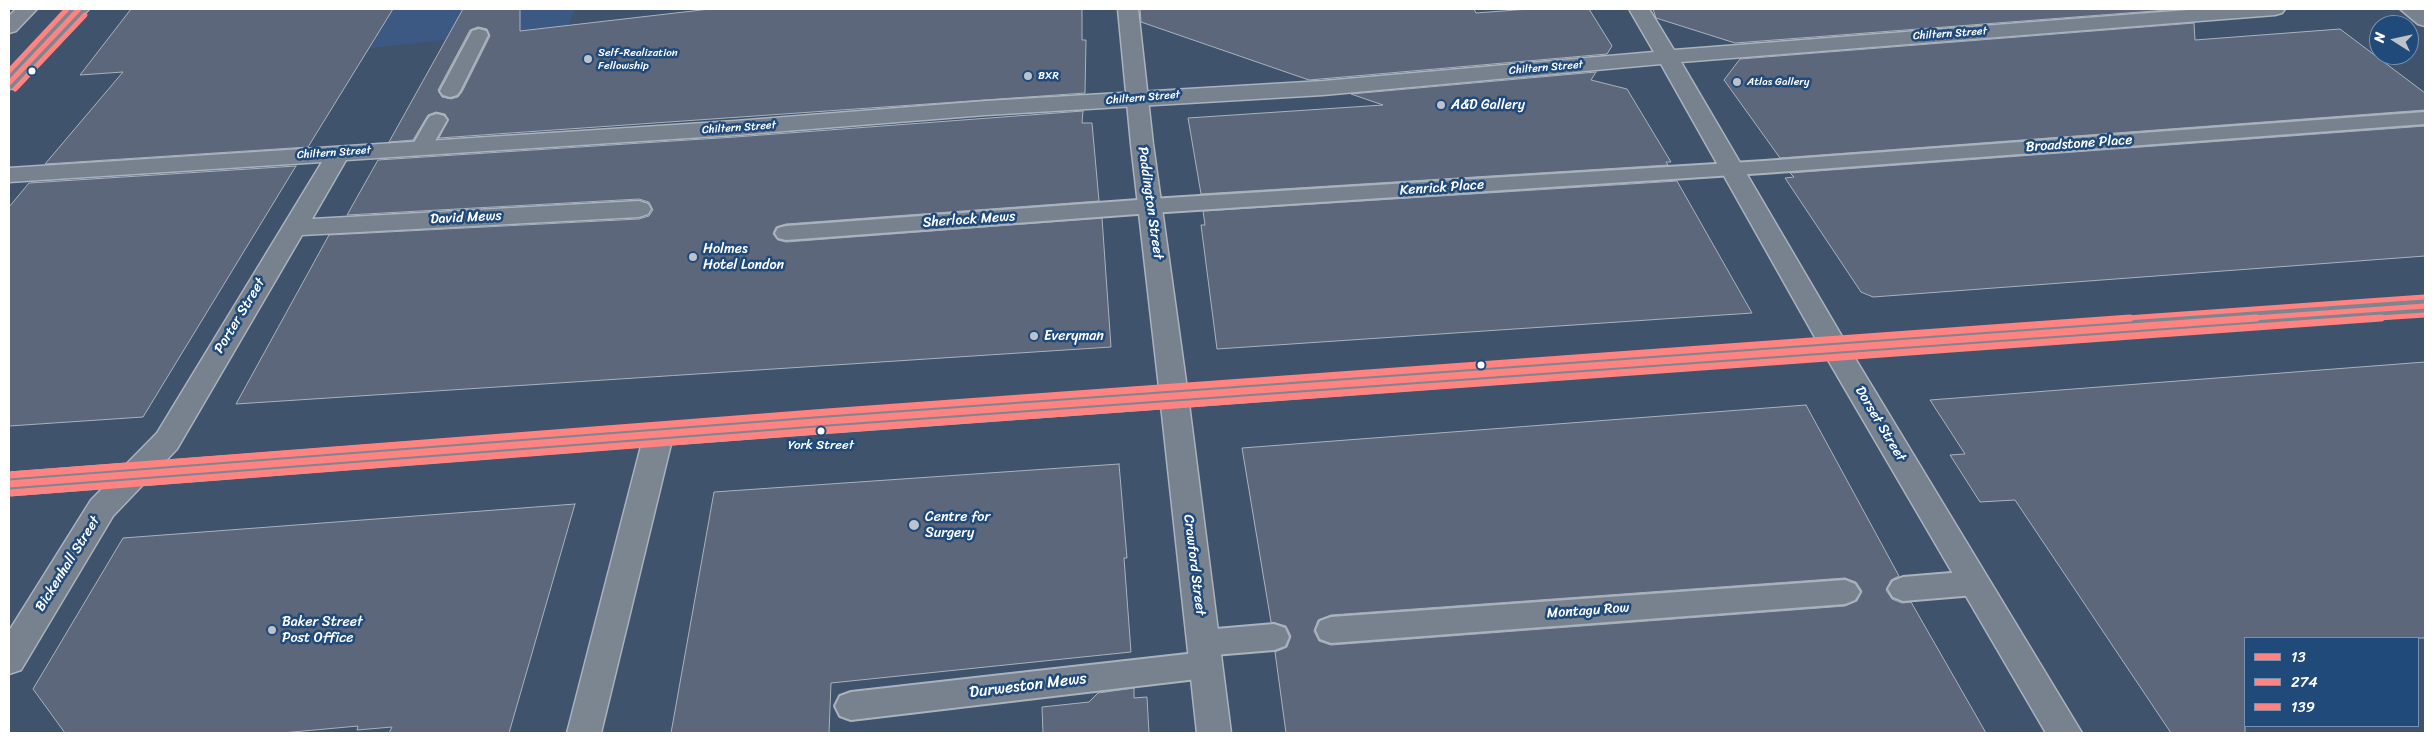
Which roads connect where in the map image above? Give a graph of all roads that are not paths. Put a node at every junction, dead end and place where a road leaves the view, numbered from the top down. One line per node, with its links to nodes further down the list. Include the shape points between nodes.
1 (27, 9): 8 (main road)
2 (79, 9): 11 (main road)
3 (1128, 9): 13 (street, Paddington Street)
4 (1639, 9): 10 (street, Dorset Street)
5 (2275, 9): 10 (street, Chiltern Street)
6 (2410, 9): 7 (street)
7 (2425, 20)
8 (9, 27)
9 (479, 35): 12 (lane)
10 (1667, 56): 13 (street, Chiltern Street, via 1323,88); 18 (street, Dorset Street)
11 (9, 83)
12 (450, 91)
13 (1138, 99): 16 (street, Chiltern Street); 20 (street, Paddington Street)
14 (2425, 118): 18 (lane, Broadstone Place)
15 (437, 120): 16 (lane)
16 (420, 148): 17 (street, Chiltern Street)
17 (339, 153): 19 (street, Chiltern Street); 22 (street, Porter Street)
18 (1733, 169): 20 (lane, Kenrick Place); 25 (street, Dorset Street)
19 (9, 175)
20 (1151, 206): 23 (lane, Sherlock Mews); 26 (street, Paddington Street)
21 (639, 209): 22 (street, David Mews)
22 (293, 228): 28 (street, Porter Street, via 167,441)
23 (786, 233)
24 (2425, 306): 25 (main road)
25 (1835, 348): 26 (main road); 30 (street, Dorset Street)
26 (1174, 396): 27 (main road); 35 (street, Crawford Street)
27 (658, 436): 28 (main road); 38 (main road)
28 (136, 474): 29 (main road); 36 (street, Bickenhall Street, via 102,508)
29 (9, 484)
30 (1976, 583): 31 (lane); 40 (street, Dorset Street)
31 (1903, 589)
32 (1845, 592): 33 (lane, Montagu Row)
33 (1331, 630)
34 (1274, 637): 35 (lane)
35 (1204, 654): 37 (lane, Durweston Mews); 39 (street, Crawford Street)
36 (9, 660)
37 (851, 706)
38 (584, 733)
39 (1214, 733)
40 (2065, 733)

